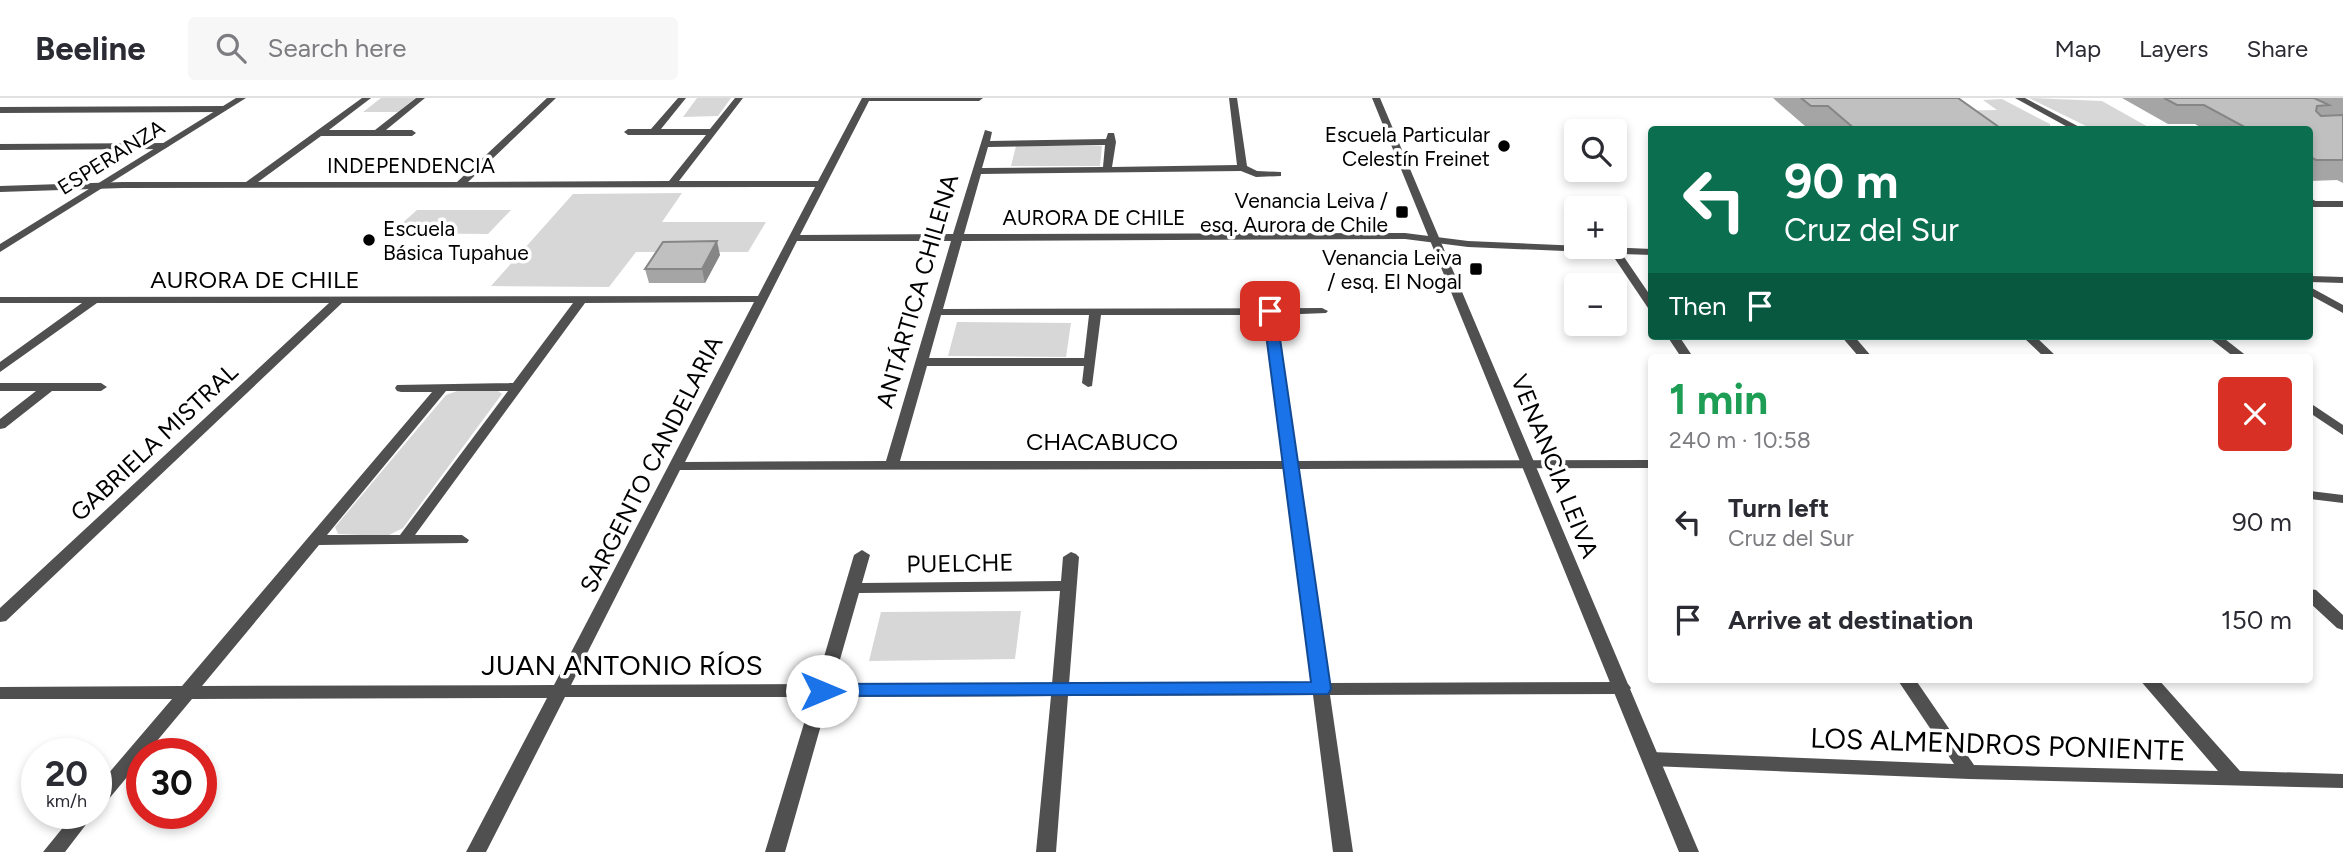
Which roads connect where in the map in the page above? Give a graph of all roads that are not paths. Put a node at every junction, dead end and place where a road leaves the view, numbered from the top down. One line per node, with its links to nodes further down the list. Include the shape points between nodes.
1 (242, 98): 12 (street, ESPERANZA)
2 (367, 98): 18 (street)
3 (421, 98): 19 (street)
4 (552, 98): 27 (street)
5 (682, 98): 16 (street)
6 (738, 98): 17 (street)
7 (866, 98): 8 (street); 29 (street, SARGENTO CANDELARIA)
8 (979, 98)
9 (1233, 98): 23 (street)
10 (1376, 98): 37 (street, VENANCIA LEIVA)
11 (2019, 98): 14 (street)
12 (223, 109): 13 (street); 21 (street, ESPERANZA)
13 (0, 110)
14 (2073, 126)
15 (628, 132): 16 (street)
16 (654, 132): 17 (street)
17 (712, 132): 28 (street)
18 (319, 133): 19 (street); 30 (street)
19 (377, 133): 20 (street)
20 (412, 133)
21 (164, 146): 22 (street); 31 (street, ESPERANZA)
22 (0, 147)
23 (1241, 169): 24 (street); 26 (street)
24 (1108, 170): 25 (street); 25 (street, ANTÁRTICA CHILENA, via 1111,139 987,138)
25 (977, 171): 35 (street, ANTÁRTICA CHILENA)
26 (1278, 174)
27 (460, 184): 28 (street, INDEPENDENCIA); 30 (street, INDEPENDENCIA)
28 (673, 184): 29 (street, INDEPENDENCIA)
29 (822, 184): 36 (street, SARGENTO CANDELARIA)
30 (248, 185): 31 (street, INDEPENDENCIA)
31 (100, 186): 32 (street, INDEPENDENCIA); 39 (street, ESPERANZA)
32 (0, 188)
33 (2313, 203): 34 (street)
34 (2343, 204)
35 (958, 237): 36 (street, AURORA DE CHILE); 37 (street, AURORA DE CHILE, via 1405,236); 55 (street, ANTÁRTICA CHILENA)
36 (794, 238): 47 (street, SARGENTO CANDELARIA)
37 (1437, 240): 38 (street, AURORA DE CHILE); 77 (street, VENANCIA LEIVA)
38 (1564, 248)
39 (0, 249)
40 (1627, 251): 41 (street, AURORA DE CHILE)
41 (1648, 252)
42 (1620, 259): 51 (street)
43 (2313, 279): 44 (street)
44 (2343, 280)
45 (2313, 292): 52 (street)
46 (582, 299): 47 (street, AURORA DE CHILE); 50 (street, AURORA DE CHILE); 70 (street)
47 (762, 299): 80 (street, SARGENTO CANDELARIA)
48 (0, 300): 49 (street, AURORA DE CHILE)
49 (94, 300): 50 (street, AURORA DE CHILE); 65 (street)
50 (339, 300): 91 (street, GABRIELA MISTRAL)
51 (1648, 300)
52 (2343, 310)
53 (1270, 311): 54 (street); 56 (street); 76 (street)
54 (1322, 311)
55 (936, 312): 56 (street); 63 (street, ANTÁRTICA CHILENA)
56 (1095, 312): 64 (street)
57 (1851, 340): 60 (street)
58 (2032, 340): 61 (street)
59 (2219, 340): 62 (street)
60 (1863, 354)
61 (2048, 354)
62 (2238, 354)
63 (922, 362): 64 (street); 79 (street, ANTÁRTICA CHILENA)
64 (1090, 362): 66 (street)
65 (0, 368)
66 (1088, 383)
67 (0, 387): 68 (street)
68 (49, 387): 69 (street); 74 (street)
69 (101, 387)
70 (517, 387): 72 (street); 84 (street)
71 (401, 388): 72 (street)
72 (442, 388): 83 (street)
73 (2313, 409): 75 (street)
74 (0, 425)
75 (2343, 431)
76 (1290, 463): 77 (street, CHACABUCO); 79 (street, CHACABUCO); 96 (street)
77 (1529, 463): 78 (street, CHACABUCO); 95 (street, VENANCIA LEIVA)
78 (1648, 464)
79 (892, 465): 80 (street, CHACABUCO)
80 (676, 466): 98 (street, SARGENTO CANDELARIA)
81 (2313, 496): 82 (street)
82 (2340, 501)
83 (315, 540): 84 (street); 101 (street)
84 (404, 540): 85 (street)
85 (462, 540)
86 (862, 555): 89 (street)
87 (1071, 557): 88 (street)
88 (1069, 586): 89 (street, PUELCHE); 97 (street)
89 (852, 589): 99 (street)
90 (2313, 597): 92 (street)
91 (0, 617)
92 (2343, 624)
93 (1909, 683): 103 (street)
94 (2152, 683): 104 (street)
95 (1622, 688): 96 (street, JUAN ANTONIO RÍOS); 102 (street, VENANCIA LEIVA)
96 (1321, 689): 97 (street, JUAN ANTONIO RÍOS); 112 (street)
97 (1060, 690): 99 (street, JUAN ANTONIO RÍOS); 111 (street)
98 (559, 691): 99 (street, JUAN ANTONIO RÍOS); 101 (street, JUAN ANTONIO RÍOS); 109 (street, SARGENTO CANDELARIA)
99 (822, 691): 110 (street)
100 (0, 693): 101 (street, JUAN ANTONIO RÍOS)
101 (187, 693): 106 (street)
102 (1651, 759): 103 (street, LOS ALMENDROS PONIENTE); 113 (street, VENANCIA LEIVA)
103 (1969, 772): 104 (street, LOS ALMENDROS PONIENTE)
104 (2237, 780): 105 (street, LOS ALMENDROS PONIENTE)
105 (2343, 781)
106 (112, 782)
107 (72, 829): 108 (street)
108 (53, 852)
109 (476, 852)
110 (775, 852)
111 (1046, 852)
112 (1343, 852)
113 (1689, 852)

